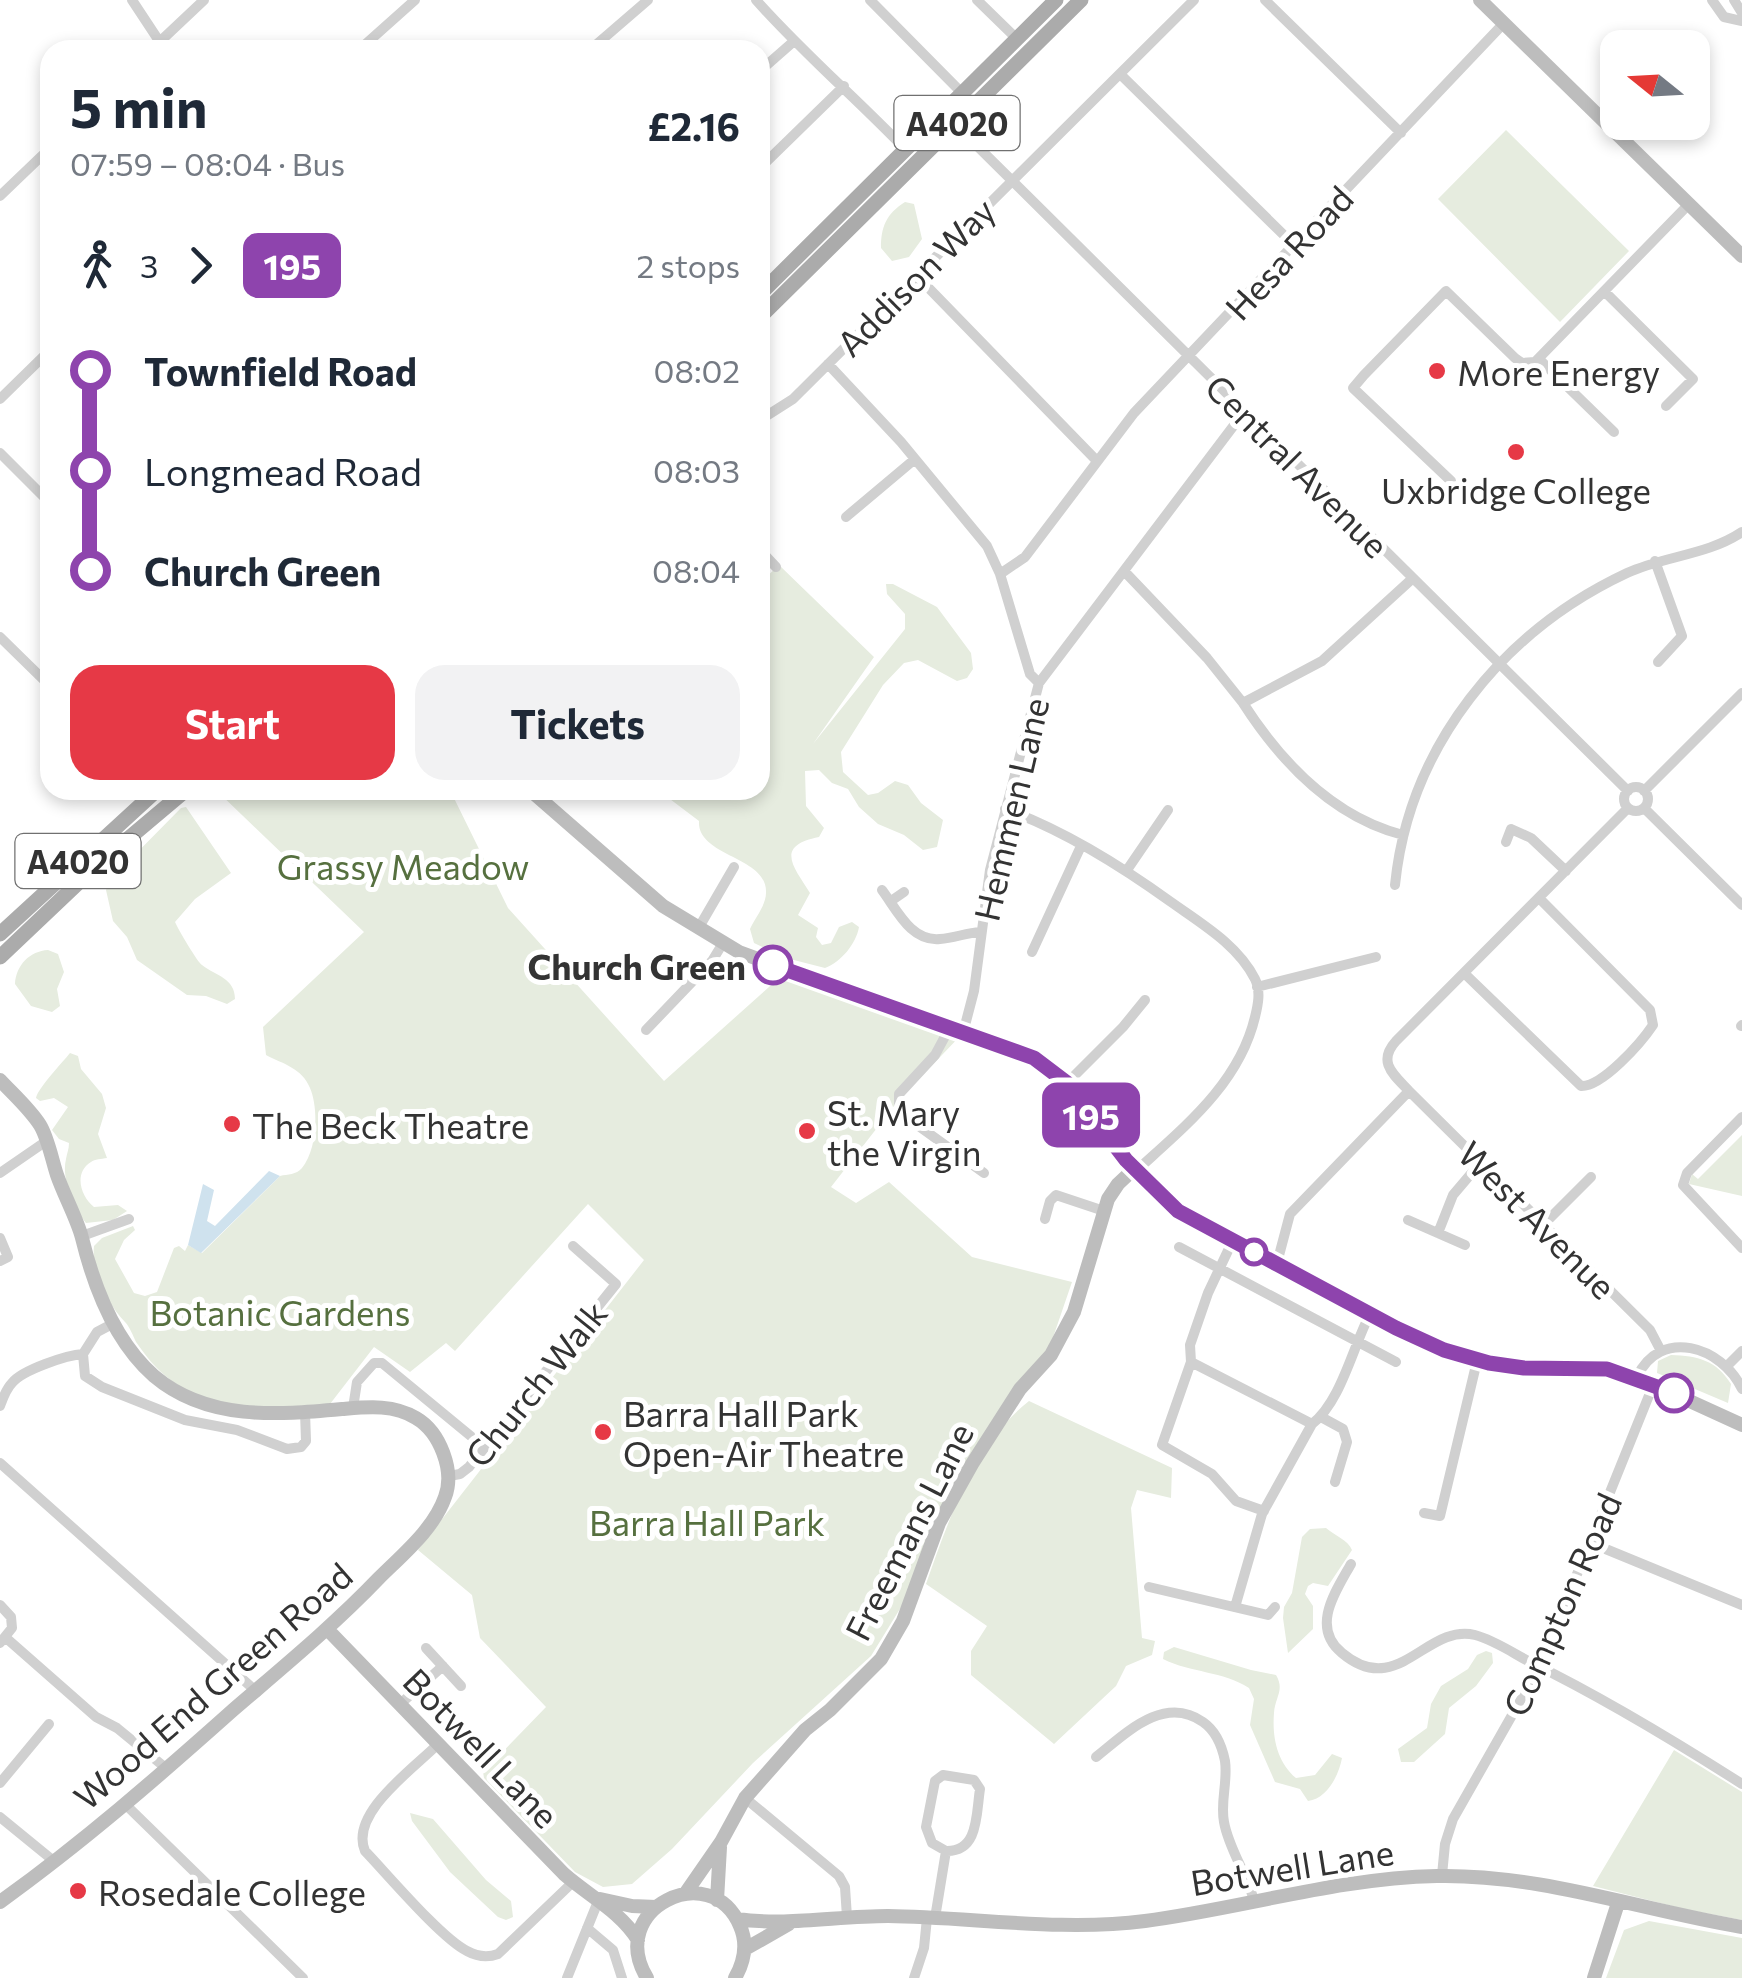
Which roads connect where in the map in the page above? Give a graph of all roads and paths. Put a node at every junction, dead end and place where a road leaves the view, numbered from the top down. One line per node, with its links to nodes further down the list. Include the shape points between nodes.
1 (132, 0): 19 (street)
2 (204, 0): 20 (street)
3 (415, 0): 21 (street)
4 (648, 0): 22 (street)
5 (756, 0): 23 (street)
6 (870, 0): 27 (street)
7 (977, 0): 18 (street)
8 (1056, 0): 18 (main road, A4020)
9 (1081, 0): 28 (main road, A4020)
10 (1194, 0): 25 (street, Addison Way)
11 (1265, 0): 29 (street)
12 (1480, 0): 17 (street)
13 (1712, 0): 16 (street, via 1724,16)
14 (1734, 0): 15 (street)
15 (1742, 13)
16 (1742, 21)
17 (1504, 23): 29 (street, Hesa Road); 37 (street)
18 (1017, 39): 27 (main road, A4020)
19 (154, 40)
20 (165, 40)
21 (371, 40)
22 (602, 40)
23 (793, 42): 24 (street); 26 (street)
24 (770, 62)
25 (1120, 74): 35 (street, Addison Way); 38 (street)
26 (844, 86): 32 (street); 34 (street)
27 (963, 94): 32 (main road, A4020)
28 (966, 114): 30 (main road, A4020); 31 (street)
29 (1401, 133): 38 (street, Hesa Road)
30 (945, 135): 31 (street); 43 (main road, A4020)
31 (969, 138): 35 (street, Central Avenue)
32 (906, 150): 41 (main road, A4020)
33 (40, 158): 36 (street)
34 (770, 158)
35 (1012, 180): 40 (street, Addison Way); 46 (street, Central Avenue)
36 (0, 196)
37 (1690, 204): 39 (street); 42 (street)
38 (1294, 244): 46 (street, Hesa Road)
39 (1742, 256)
40 (916, 275): 49 (street, Addison Way); 57 (street)
41 (770, 286)
42 (1605, 292): 47 (street); 51 (street, via 1693,379)
43 (781, 298): 44 (main road, A4020); 45 (main road, A4020)
44 (770, 303)
45 (770, 308)
46 (1189, 356): 52 (street, Central Avenue); 57 (street, Hesa Road)
47 (1539, 359): 54 (street); 58 (street, via 1518,361 1446,291 1353,388)
48 (40, 360): 50 (street)
49 (828, 364): 53 (street, Addison Way); 56 (street)
50 (0, 400)
51 (1666, 406)
52 (1244, 412): 65 (street, Hemmen Lane); 67 (street, Central Avenue)
53 (770, 414)
54 (1614, 432)
55 (0, 453): 59 (street)
56 (915, 460): 60 (street); 66 (street, via 984,542)
57 (1098, 462): 66 (street, Hesa Road, via 1025,557)
58 (1451, 481)
59 (40, 493)
60 (846, 517)
61 (1742, 532): 63 (street, via 1718,546)
62 (770, 561): 64 (street)
63 (1655, 562): 69 (street, via 1682,636); 70 (street, via 1574,603)
64 (776, 568)
65 (1125, 572): 72 (street, Hemmen Lane); 74 (street)
66 (1000, 574): 72 (street, via 1030,674)
67 (1413, 578): 70 (street, Central Avenue); 74 (street, via 1331,654)
68 (0, 637): 71 (street)
69 (1658, 662)
70 (1500, 664): 75 (street, Central Avenue); 86 (street, via 1432,755)
71 (40, 672)
72 (1039, 683): 84 (street, Hemmen Lane)
73 (1740, 698): 76 (street)
74 (1243, 704): 86 (street, via 1286,761 1324,795 1362,820)
75 (1628, 791): 76 (street); 82 (street)
76 (1644, 791): 83 (street)
77 (146, 800): 100 (main road, A4020)
78 (166, 800): 81 (main road)
79 (174, 800): 81 (main road, A4020)
80 (541, 800): 98 (street)
81 (169, 804): 103 (main road, A4020)
82 (1628, 808): 83 (street); 91 (street, West Avenue)
83 (1644, 808): 97 (street)
84 (1005, 809): 88 (street); 99 (street, Hemmen Lane)
85 (1168, 810): 90 (street)
86 (1403, 835): 92 (street)
87 (1506, 842): 91 (street, via 1511,828 1522,832)
88 (1082, 846): 90 (street); 102 (street)
89 (734, 867): 98 (street)
90 (1127, 870): 106 (street, via 1226,942)
91 (1566, 871): 95 (street, West Avenue)
92 (1396, 884)
93 (882, 890): 96 (street)
94 (904, 892): 96 (street)
95 (1539, 898): 105 (street, West Avenue); 105 (street, via 1650,1010 1653,1026 1644,1037 1596,1083 1581,1086)
96 (891, 901): 99 (street, via 921,937)
97 (1742, 905)
98 (698, 929): 101 (street)
99 (980, 932): 109 (street, Hemmen Lane, via 972,1000)
100 (0, 934)
101 (723, 943): 108 (street); 109 (street)
102 (1032, 952)
103 (0, 957)
104 (1376, 957): 106 (street)
105 (1464, 973): 112 (street, West Avenue, via 1388,1051 1387,1066)
106 (1258, 987): 116 (street, via 1254,1024 1225,1082)
107 (1146, 1000): 111 (street)
108 (646, 1030)
109 (956, 1031): 111 (street, via 1022,1052); 118 (street, via 900,1094 899,1108)
110 (0, 1080): 114 (street, via 42,1127)
111 (1067, 1083): 116 (street)
112 (1409, 1091): 115 (street, West Avenue); 134 (street, via 1290,1214)
113 (1742, 1117): 132 (street, via 1686,1173 1683,1184)
114 (45, 1142): 117 (street); 126 (street)
115 (1481, 1162): 124 (street, West Avenue); 125 (street, via 1452,1195)
116 (1134, 1170): 120 (street, Freemans Lane, via 1112,1191); 128 (street, via 1178,1211)
117 (0, 1173)
118 (984, 1174)
119 (1592, 1177): 124 (street)
120 (1104, 1211): 122 (street, via 1056,1194); 181 (street, Freemans Lane, via 1074,1312 939,1523 903,1621 880,1659)
121 (128, 1219): 126 (street)
122 (1044, 1220)
123 (1408, 1220): 125 (street)
124 (1544, 1224): 139 (street, West Avenue, via 1650,1330)
125 (1438, 1233): 129 (street)
126 (82, 1236): 137 (street, via 86,1263)
127 (0, 1238): 133 (street, via 8,1257)
128 (1232, 1240): 134 (street); 135 (street)
129 (1465, 1245)
130 (574, 1246): 154 (street, Church Walk, via 616,1284)
131 (1179, 1248): 135 (street)
132 (1742, 1248)
133 (0, 1261)
134 (1276, 1263): 136 (street)
135 (1218, 1269): 138 (street); 143 (street, via 1190,1345)
136 (1370, 1314): 138 (street); 142 (street)
137 (114, 1322): 141 (street); 151 (street, via 136,1358 184,1396 240,1412)
138 (1356, 1341): 144 (street); 152 (street)
139 (1661, 1351): 145 (street, via 1693,1349); 146 (street)
140 (1742, 1351): 145 (street)
141 (82, 1354): 149 (street, via 18,1376); 151 (street, via 86,1376 102,1387 287,1450 306,1441)
142 (1477, 1360): 146 (street); 159 (street, via 1440,1516)
143 (1191, 1362): 152 (street); 158 (street, via 1162,1445 1212,1474 1236,1501)
144 (1396, 1362)
145 (1728, 1365): 148 (street)
146 (1637, 1377): 147 (street)
147 (1654, 1383): 153 (street); 160 (street, Compton Road)
148 (1742, 1389)
149 (0, 1406)
150 (353, 1408): 151 (street); 154 (street, via 358,1382 382,1363); 156 (street, via 415,1417 438,1444)
151 (305, 1412)
152 (1317, 1421): 157 (street, via 1343,1429 1347,1442); 158 (street)
153 (1742, 1425)
154 (484, 1447): 156 (street, Church Walk, via 466,1470)
155 (0, 1463): 173 (street)
156 (449, 1476): 167 (street, Wood End Green Road, via 446,1496 420,1535)
157 (1336, 1482)
158 (1264, 1511): 165 (street)
159 (1424, 1513)
160 (1591, 1543): 164 (street); 171 (street, Compton Road)
161 (1351, 1564): 171 (street, via 1326,1619 1331,1640 1350,1659 1391,1668 1466,1634)
162 (1149, 1587): 165 (street)
163 (0, 1605): 168 (street, via 12,1628)
164 (1742, 1605)
165 (1234, 1607): 166 (street, via 1268,1615)
166 (1275, 1607)
167 (328, 1630): 173 (street, Wood End Green Road); 174 (street, Botwell Lane)
168 (3, 1640): 178 (street)
169 (426, 1648): 170 (street)
170 (443, 1666): 172 (street); 174 (street)
171 (1540, 1666): 180 (street); 187 (street, Compton Road, via 1458,1810 1444,1844)
172 (461, 1686)
173 (257, 1692): 178 (street, Wood End Green Road)
174 (399, 1705): 176 (street, Botwell Lane)
175 (50, 1724): 179 (street)
176 (437, 1745): 188 (street, Botwell Lane); 188 (street, via 368,1814 361,1835 365,1851 452,1940 472,1954 498,1954)
177 (1096, 1757): 192 (street, via 1157,1715 1182,1713 1206,1724 1224,1758 1224,1827)
178 (167, 1768): 182 (street, Wood End Green Road)
179 (0, 1782)
180 (1742, 1784)
181 (745, 1798): 184 (street, Freemans Lane); 196 (street, via 839,1876)
182 (126, 1805): 186 (street, Wood End Green Road); 204 (street)
183 (0, 1818): 186 (street)
184 (721, 1842): 189 (street, Freemans Lane); 191 (street, Freemans Lane)
185 (946, 1851): 185 (street, via 932,1844 926,1827 934,1781 943,1775 974,1780 980,1790 972,1838); 197 (street)
186 (55, 1862): 193 (street, Wood End Green Road)
187 (1442, 1876): 192 (street, Botwell Lane, via 1380,1879); 194 (street, Botwell Lane, via 1561,1887)
188 (573, 1882): 190 (street, Botwell Lane)
189 (686, 1894): 191 (street); 195 (street)
190 (599, 1899): 195 (street, Botwell Lane); 201 (street); 202 (street, Botwell Lane)
191 (717, 1900): 198 (street)
192 (1254, 1901): 197 (street, Botwell Lane, via 1128,1923)
193 (0, 1902)
194 (1618, 1903): 200 (street, Botwell Lane); 210 (street)
195 (656, 1907): 202 (street)
196 (847, 1917): 197 (street, Botwell Lane); 199 (street, Botwell Lane)
197 (931, 1918): 209 (street)
198 (737, 1919): 199 (street, Botwell Lane); 203 (street)
199 (790, 1923): 203 (street, Botwell Lane)
200 (1742, 1927)
201 (586, 1928): 205 (street); 206 (street, via 613,1950)
202 (638, 1940): 207 (street)
203 (745, 1949): 208 (street)
204 (303, 1978)
205 (567, 1978)
206 (622, 1978)
207 (647, 1978)
208 (735, 1978)
209 (914, 1978)
210 (1594, 1978)

